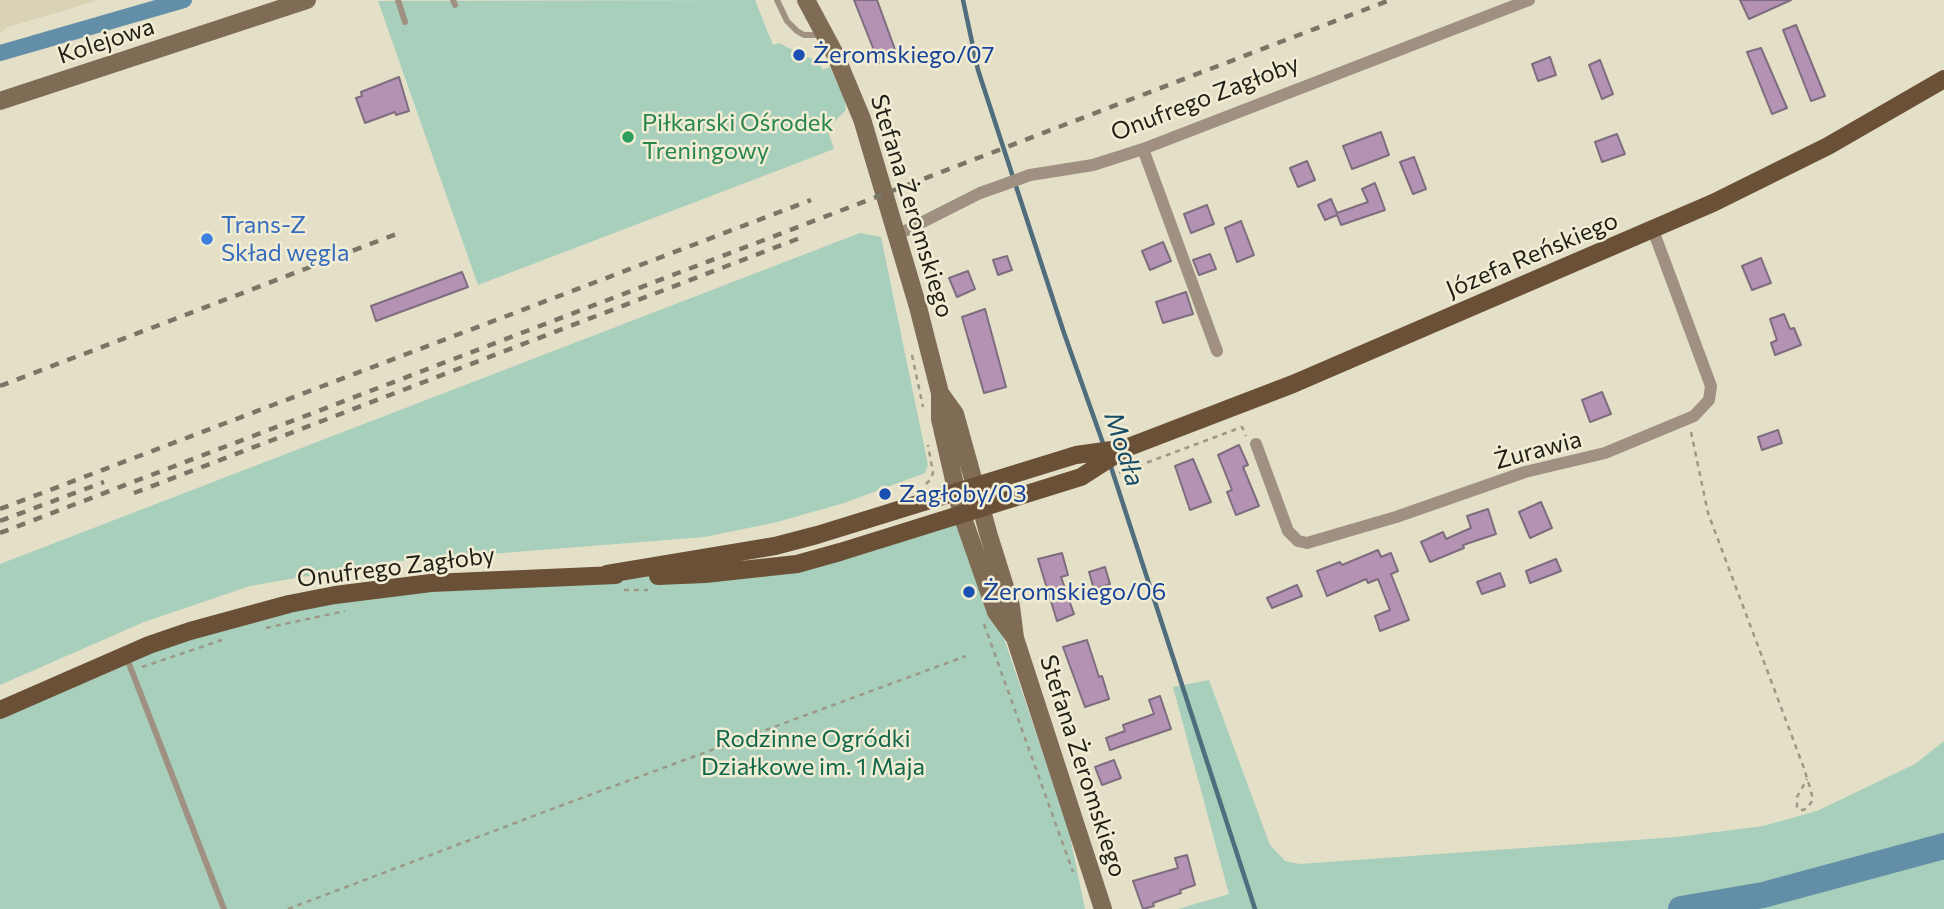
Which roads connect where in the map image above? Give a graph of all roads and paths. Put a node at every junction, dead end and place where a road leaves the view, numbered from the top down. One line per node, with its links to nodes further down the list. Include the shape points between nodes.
1 (307, 0): 9 (street, Kolejowa)
2 (398, 0): 6 (lane)
3 (776, 0): 7 (lane, via 797,32)
4 (806, 0): 7 (street, Stefana Żeromskiego)
5 (1529, 0): 10 (street, Onufrego Zagłoby)
6 (405, 22)
7 (825, 35): 12 (street, Stefana Żeromskiego, via 862,119)
8 (1944, 79): 11 (main road, Józefa Reńskiego, via 1801,160)
9 (0, 101)
10 (1143, 149): 12 (street, Onufrego Zagłoby, via 1093,165 1030,175 980,193); 14 (street)
11 (1653, 230): 17 (street, Żurawia, via 1711,386 1703,410); 20 (main road, Józefa Reńskiego, via 1293,384)
12 (897, 235): 15 (street, Stefana Żeromskiego)
13 (910, 346): 16 (path)
14 (1217, 351)
15 (940, 393): 23 (street, Stefana Żeromskiego, via 955,414); 24 (street, Stefana Żeromskiego, via 940,419)
16 (923, 408)
17 (1687, 419): 19 (street, Żurawia, via 1605,453 1525,472 1307,543 1288,531); 38 (path, via 1708,513)
18 (928, 444): 22 (path, via 933,473)
19 (1256, 444): 21 (path, via 1248,442 1242,427)
20 (1126, 448): 23 (main road, Józefa Reńskiego, via 1076,455); 25 (main road, Józefa Reńskiego, via 1081,477)
21 (1136, 466)
22 (923, 486)
23 (975, 486): 24 (main road, Józefa Reńskiego); 25 (street, Stefana Żeromskiego)
24 (956, 493): 26 (street, Stefana Żeromskiego); 27 (main road, Onufrego Zagłoby, via 786,543)
25 (982, 509): 26 (main road, Józefa Reńskiego); 34 (street, Stefana Żeromskiego, via 1012,606)
26 (962, 515): 27 (main road, Onufrego Zagłoby, via 797,564 705,574); 34 (street, Stefana Żeromskiego, via 996,612)
27 (607, 575): 36 (main road, Onufrego Zagłoby, via 431,583 335,595 190,631)
28 (625, 590): 29 (path)
29 (652, 590)
30 (350, 610): 32 (path)
31 (981, 614): 39 (path)
32 (258, 630)
33 (232, 637): 36 (path)
34 (1016, 638): 42 (street, Stefana Żeromskiego)
35 (966, 656): 41 (path)
36 (128, 663): 37 (main road, Onufrego Zagłoby); 40 (lane)
37 (0, 709)
38 (1807, 779): 38 (path, via 1813,800 1802,810 1797,808 1797,797)
39 (1074, 874)
40 (224, 909)
41 (288, 909)
42 (1103, 909)

